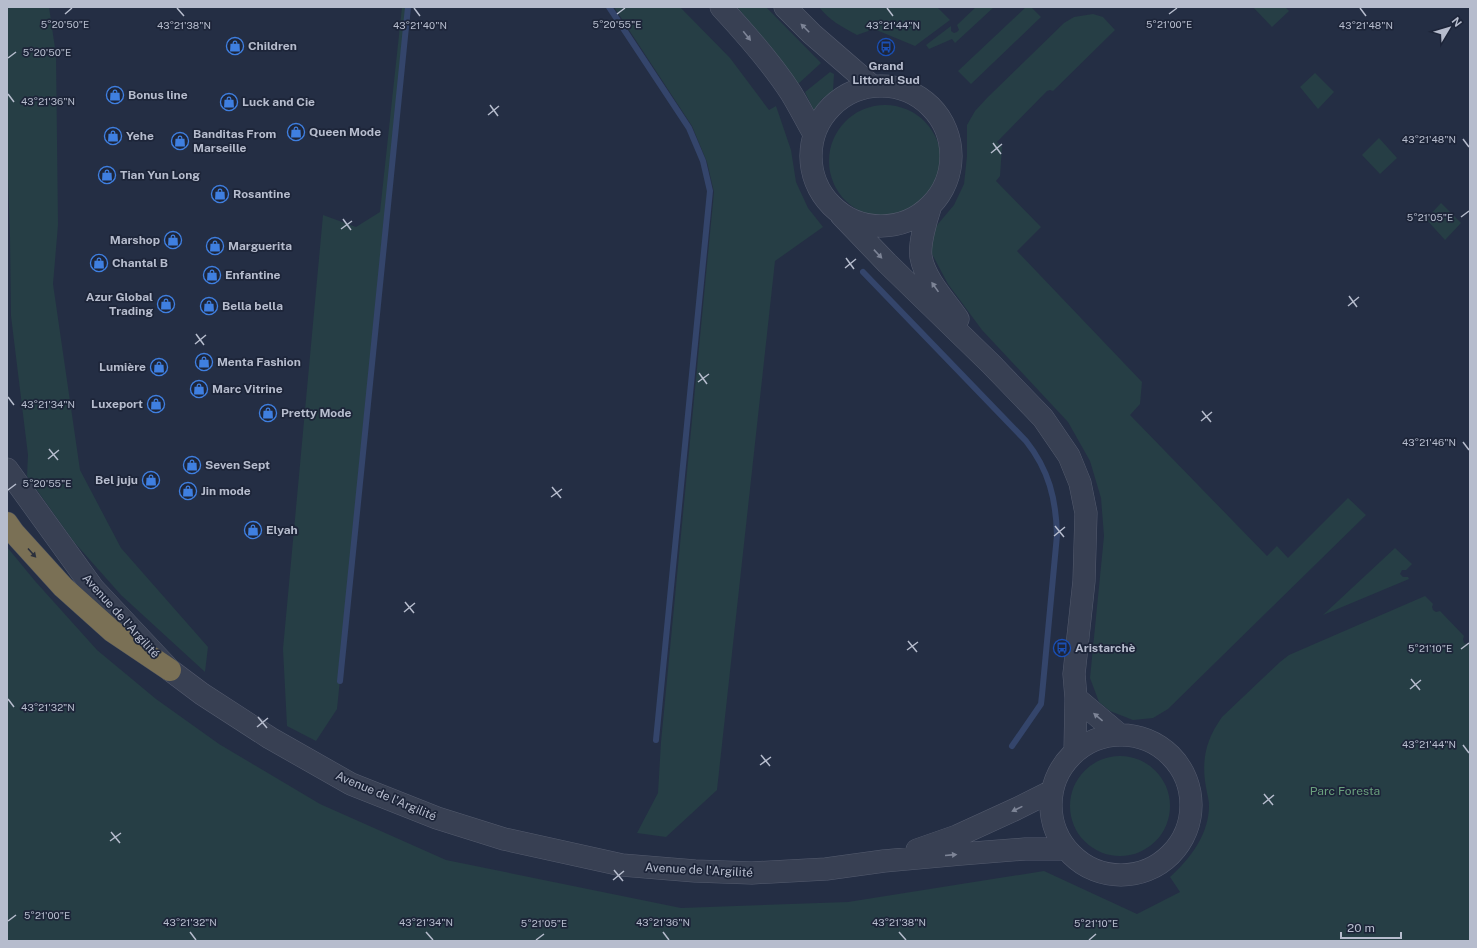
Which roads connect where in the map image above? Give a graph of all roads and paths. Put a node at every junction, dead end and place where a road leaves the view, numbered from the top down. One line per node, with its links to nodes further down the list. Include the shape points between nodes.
1 (721, 7): 4 (street, one-way to 4, via 776,72)
2 (785, 7): 3 (street, one-way to 2)
3 (872, 86): 4 (street, via 846,94 826,111); 5 (street, via 906,90 934,109 944,123 951,145 951,168 944,190)
4 (814, 134): 6 (street, via 810,156 814,179 824,199)
5 (930, 208): 6 (street, via 910,221 887,228 863,225); 7 (street, one-way to 5, via 929,277 921,257 924,225)
6 (841, 215): 7 (street, one-way to 7, via 886,264)
7 (990, 364): 13 (street, via 1043,418 1069,456 1080,483 1086,513 1084,581 1074,674)
8 (7, 469): 11 (street, Avenue de l'Argilité)
9 (7, 489): 11 (street)
10 (7, 523): 12 (highway, one-way to 12, via 63,587 112,631)
11 (93, 588): 12 (street, Avenue de l'Argilité)
12 (170, 670): 18 (street, Avenue de l'Argilité, via 270,738 351,784 437,818 504,839 622,865 695,871 752,873)
13 (1076, 698): 14 (street, one-way to 13); 15 (street)
14 (1120, 735): 15 (street, via 1088,743); 17 (street, via 1134,736 1161,746 1181,768 1189,786 1192,805 1189,824 1182,842 1169,858 1138,875 1116,876 1096,872 1079,862)
15 (1075, 752): 16 (street, via 1056,776)
16 (1052, 791): 17 (street, via 1051,812 1055,831); 18 (street, Avenue de l'Argilité, one-way to 18, via 957,836)
17 (1065, 849): 18 (street, Avenue de l'Argilité, one-way to 17, via 1025,849)
18 (884, 861)

